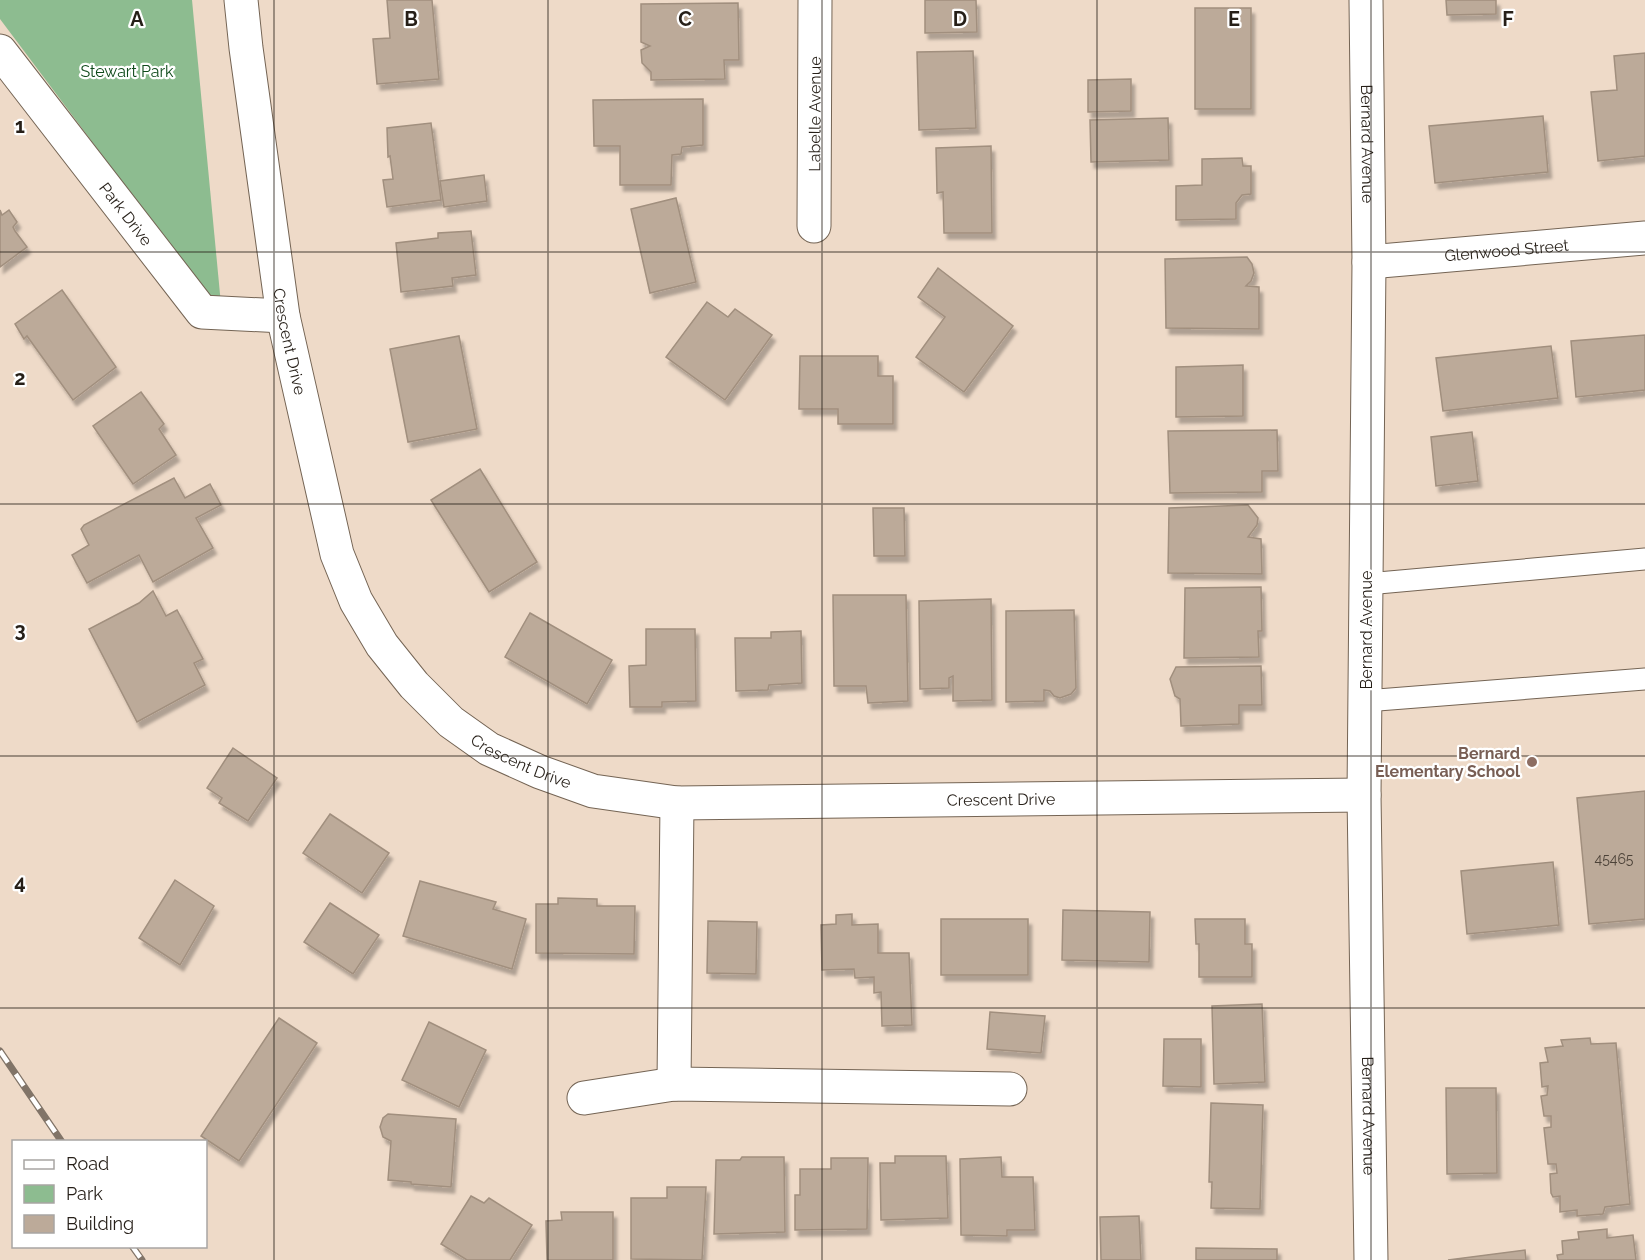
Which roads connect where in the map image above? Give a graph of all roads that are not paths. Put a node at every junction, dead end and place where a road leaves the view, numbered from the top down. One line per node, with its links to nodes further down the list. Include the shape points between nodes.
1 (241, 0): 8 (street, Crescent Drive)
2 (815, 0): 5 (street, Labelle Avenue)
3 (1366, 0): 7 (street, Bernard Avenue)
4 (0, 51): 8 (street, Park Drive, via 202,312)
5 (814, 226)
6 (1645, 238): 7 (street, Glenwood Street)
7 (1369, 262): 10 (street, Bernard Avenue)
8 (283, 316): 14 (street, Crescent Drive, via 337,554 356,601 382,645 414,685 451,722 489,749 540,772 593,791)
9 (1645, 559): 10 (lane)
10 (1366, 584): 12 (street, Bernard Avenue)
11 (1645, 679): 12 (lane)
12 (1365, 700): 13 (street, Bernard Avenue)
13 (1364, 795): 14 (street, Crescent Drive); 18 (street, Bernard Avenue)
14 (677, 803): 15 (street)
15 (674, 1084): 16 (street); 17 (street)
16 (1010, 1089)
17 (584, 1098)
18 (1371, 1260)

